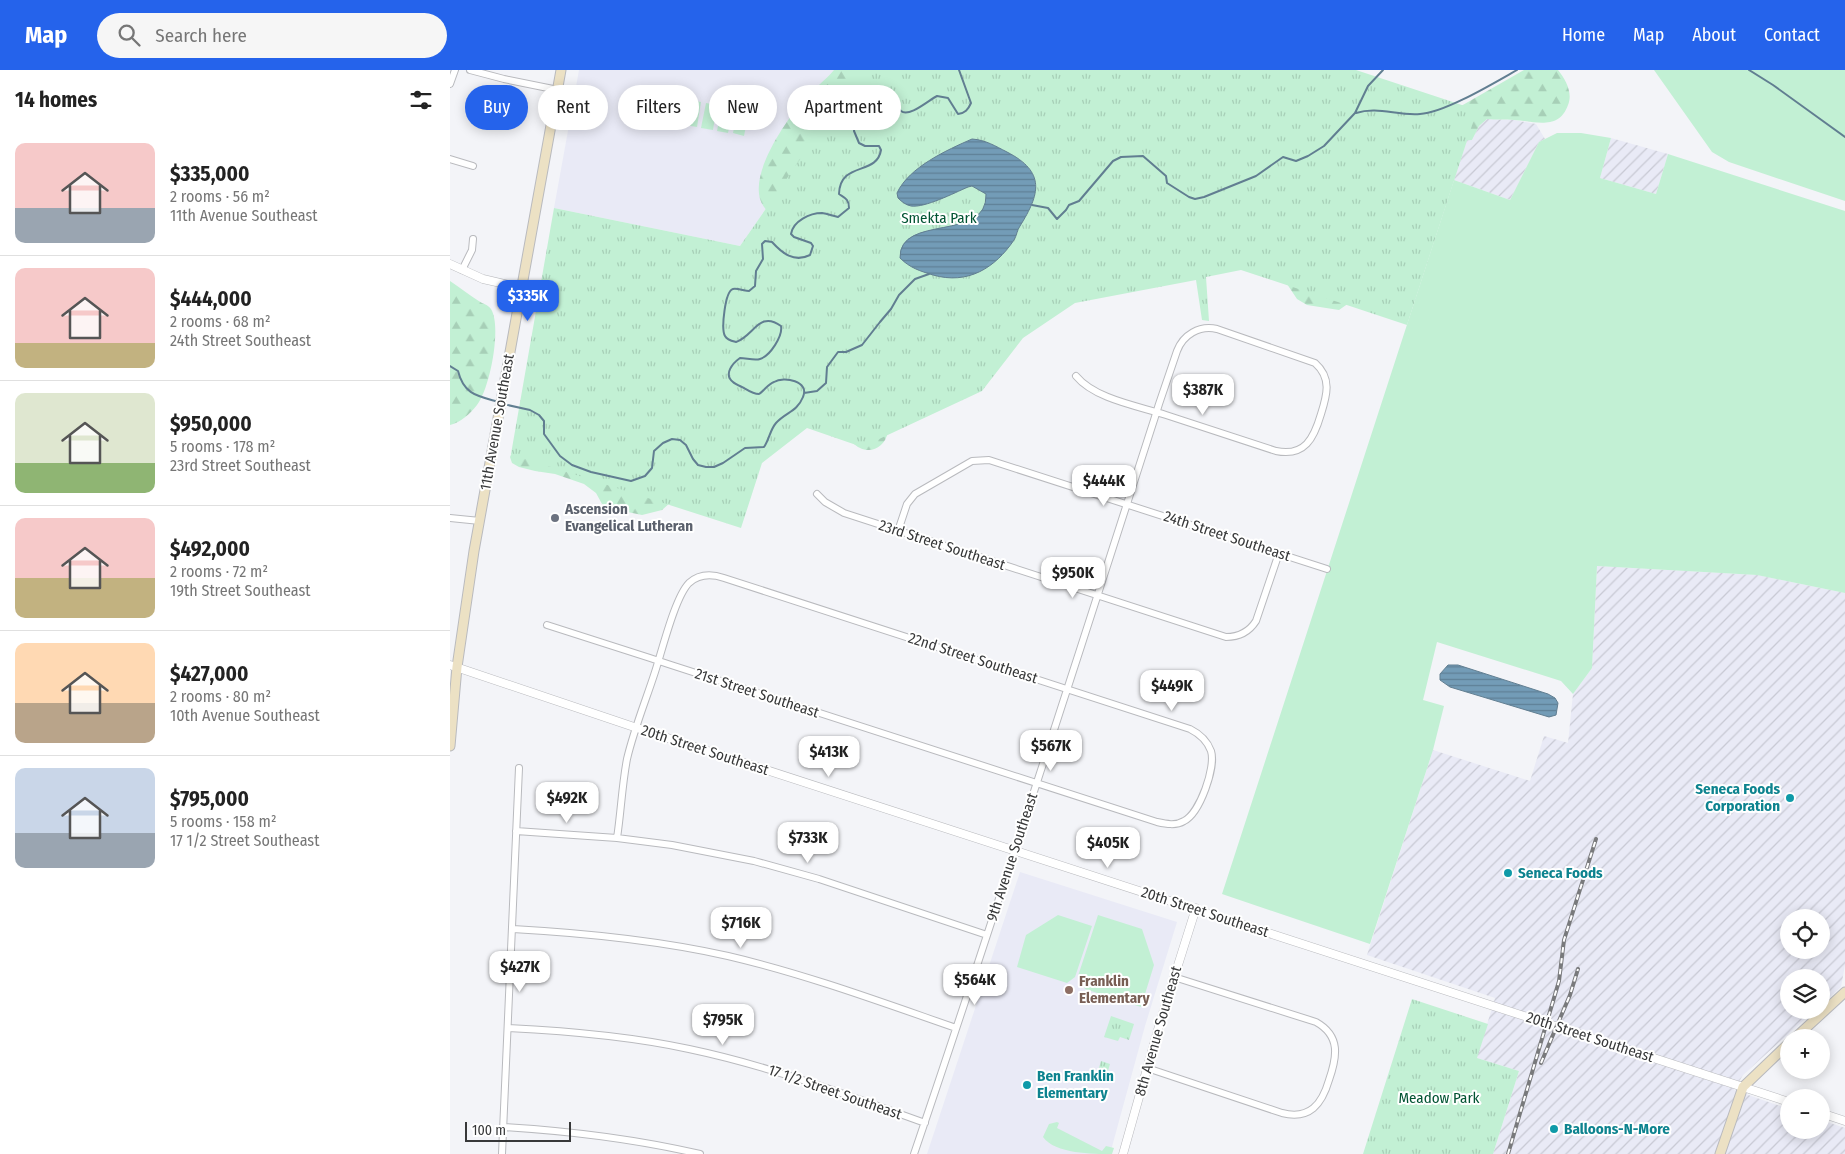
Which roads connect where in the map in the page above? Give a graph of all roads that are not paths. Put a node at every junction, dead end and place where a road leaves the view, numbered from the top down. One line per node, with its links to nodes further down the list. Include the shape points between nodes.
1 (455, 70): 4 (street)
2 (470, 70): 6 (street)
3 (561, 70): 5 (main road, 11th Avenue Southeast)
4 (450, 84)
5 (559, 85)
6 (538, 86)
7 (551, 130): 13 (main road, 11th Avenue Southeast)
8 (450, 159): 9 (street)
9 (473, 166)
10 (473, 239): 12 (street, via 472,250)
11 (450, 264): 12 (street)
12 (462, 270): 13 (street, via 483,279)
13 (522, 288): 19 (main road, 11th Avenue Southeast)
14 (1076, 376): 15 (street, via 1098,393)
15 (1157, 412): 15 (street, 9th Avenue Southeast, via 1179,346 1189,334 1205,328 1214,328 1315,363 1327,384 1327,396 1316,431 1309,442 1299,449 1282,452); 17 (street, 9th Avenue Southeast)
16 (817, 494): 20 (street, 23rd Street Southeast, via 844,513)
17 (1127, 504): 20 (street, 24th Street Southeast, via 995,462 977,460 915,494 907,504); 21 (street, 24th Street Southeast); 23 (street, 9th Avenue Southeast)
18 (450, 518): 19 (street)
19 (480, 521): 26 (main road, 11th Avenue Southeast)
20 (898, 530): 23 (street, 23rd Street Southeast)
21 (1279, 553): 22 (street, 24th Street Southeast); 23 (street, 23rd Street Southeast, via 1256,621 1238,636 1221,636)
22 (1326, 569)
23 (1098, 596): 27 (street, 9th Avenue Southeast)
24 (547, 625): 25 (street, 21st Street Southeast)
25 (658, 661): 27 (street, 22nd Street Southeast, via 678,599 696,578 709,575); 28 (street); 31 (street, 21st Street Southeast)
26 (454, 666): 28 (street, 20th Street Southeast); 29 (main road, 11th Avenue Southeast)
27 (1068, 688): 31 (street, 9th Avenue Southeast); 32 (street, 22nd Street Southeast, via 1197,732 1212,753)
28 (637, 728): 34 (street, via 628,759); 35 (street, 20th Street Southeast)
29 (450, 746)
30 (519, 768): 33 (street)
31 (1036, 783): 32 (street, 21st Street Southeast, via 1157,822 1173,824 1186,821 1195,813); 35 (street, 9th Avenue Southeast)
32 (1205, 786)
33 (516, 831): 34 (street); 37 (street)
34 (618, 838): 38 (street, via 689,848 786,869)
35 (1014, 850): 36 (street, 20th Street Southeast); 38 (street, 9th Avenue Southeast)
36 (1196, 908): 39 (street, 8th Avenue Southeast); 46 (street, 20th Street Southeast)
37 (513, 929): 41 (street); 42 (street, via 628,939 727,956 819,982)
38 (988, 935): 42 (street, 9th Avenue Southeast)
39 (1174, 977): 45 (street, 8th Avenue Southeast); 45 (street, via 1322,1026 1336,1051 1330,1078 1320,1102 1308,1112 1294,1115)
40 (1845, 993): 43 (main road)
41 (508, 1028): 50 (street, 17 1/2 Street Southeast, via 616,1036 688,1048 778,1072); 51 (street)
42 (956, 1028): 50 (street, 9th Avenue Southeast)
43 (1805, 1029)
44 (1780, 1051): 46 (main road)
45 (1146, 1068): 55 (street, 8th Avenue Southeast)
46 (1743, 1086): 47 (street, 20th Street Southeast); 56 (main road)
47 (1780, 1099)
48 (1830, 1116): 49 (street)
49 (1845, 1121)
50 (925, 1123): 54 (street, 9th Avenue Southeast)
51 (504, 1127): 52 (street); 53 (street, via 591,1134)
52 (502, 1154)
53 (700, 1154)
54 (914, 1154)
55 (1123, 1154)
56 (1720, 1154)

